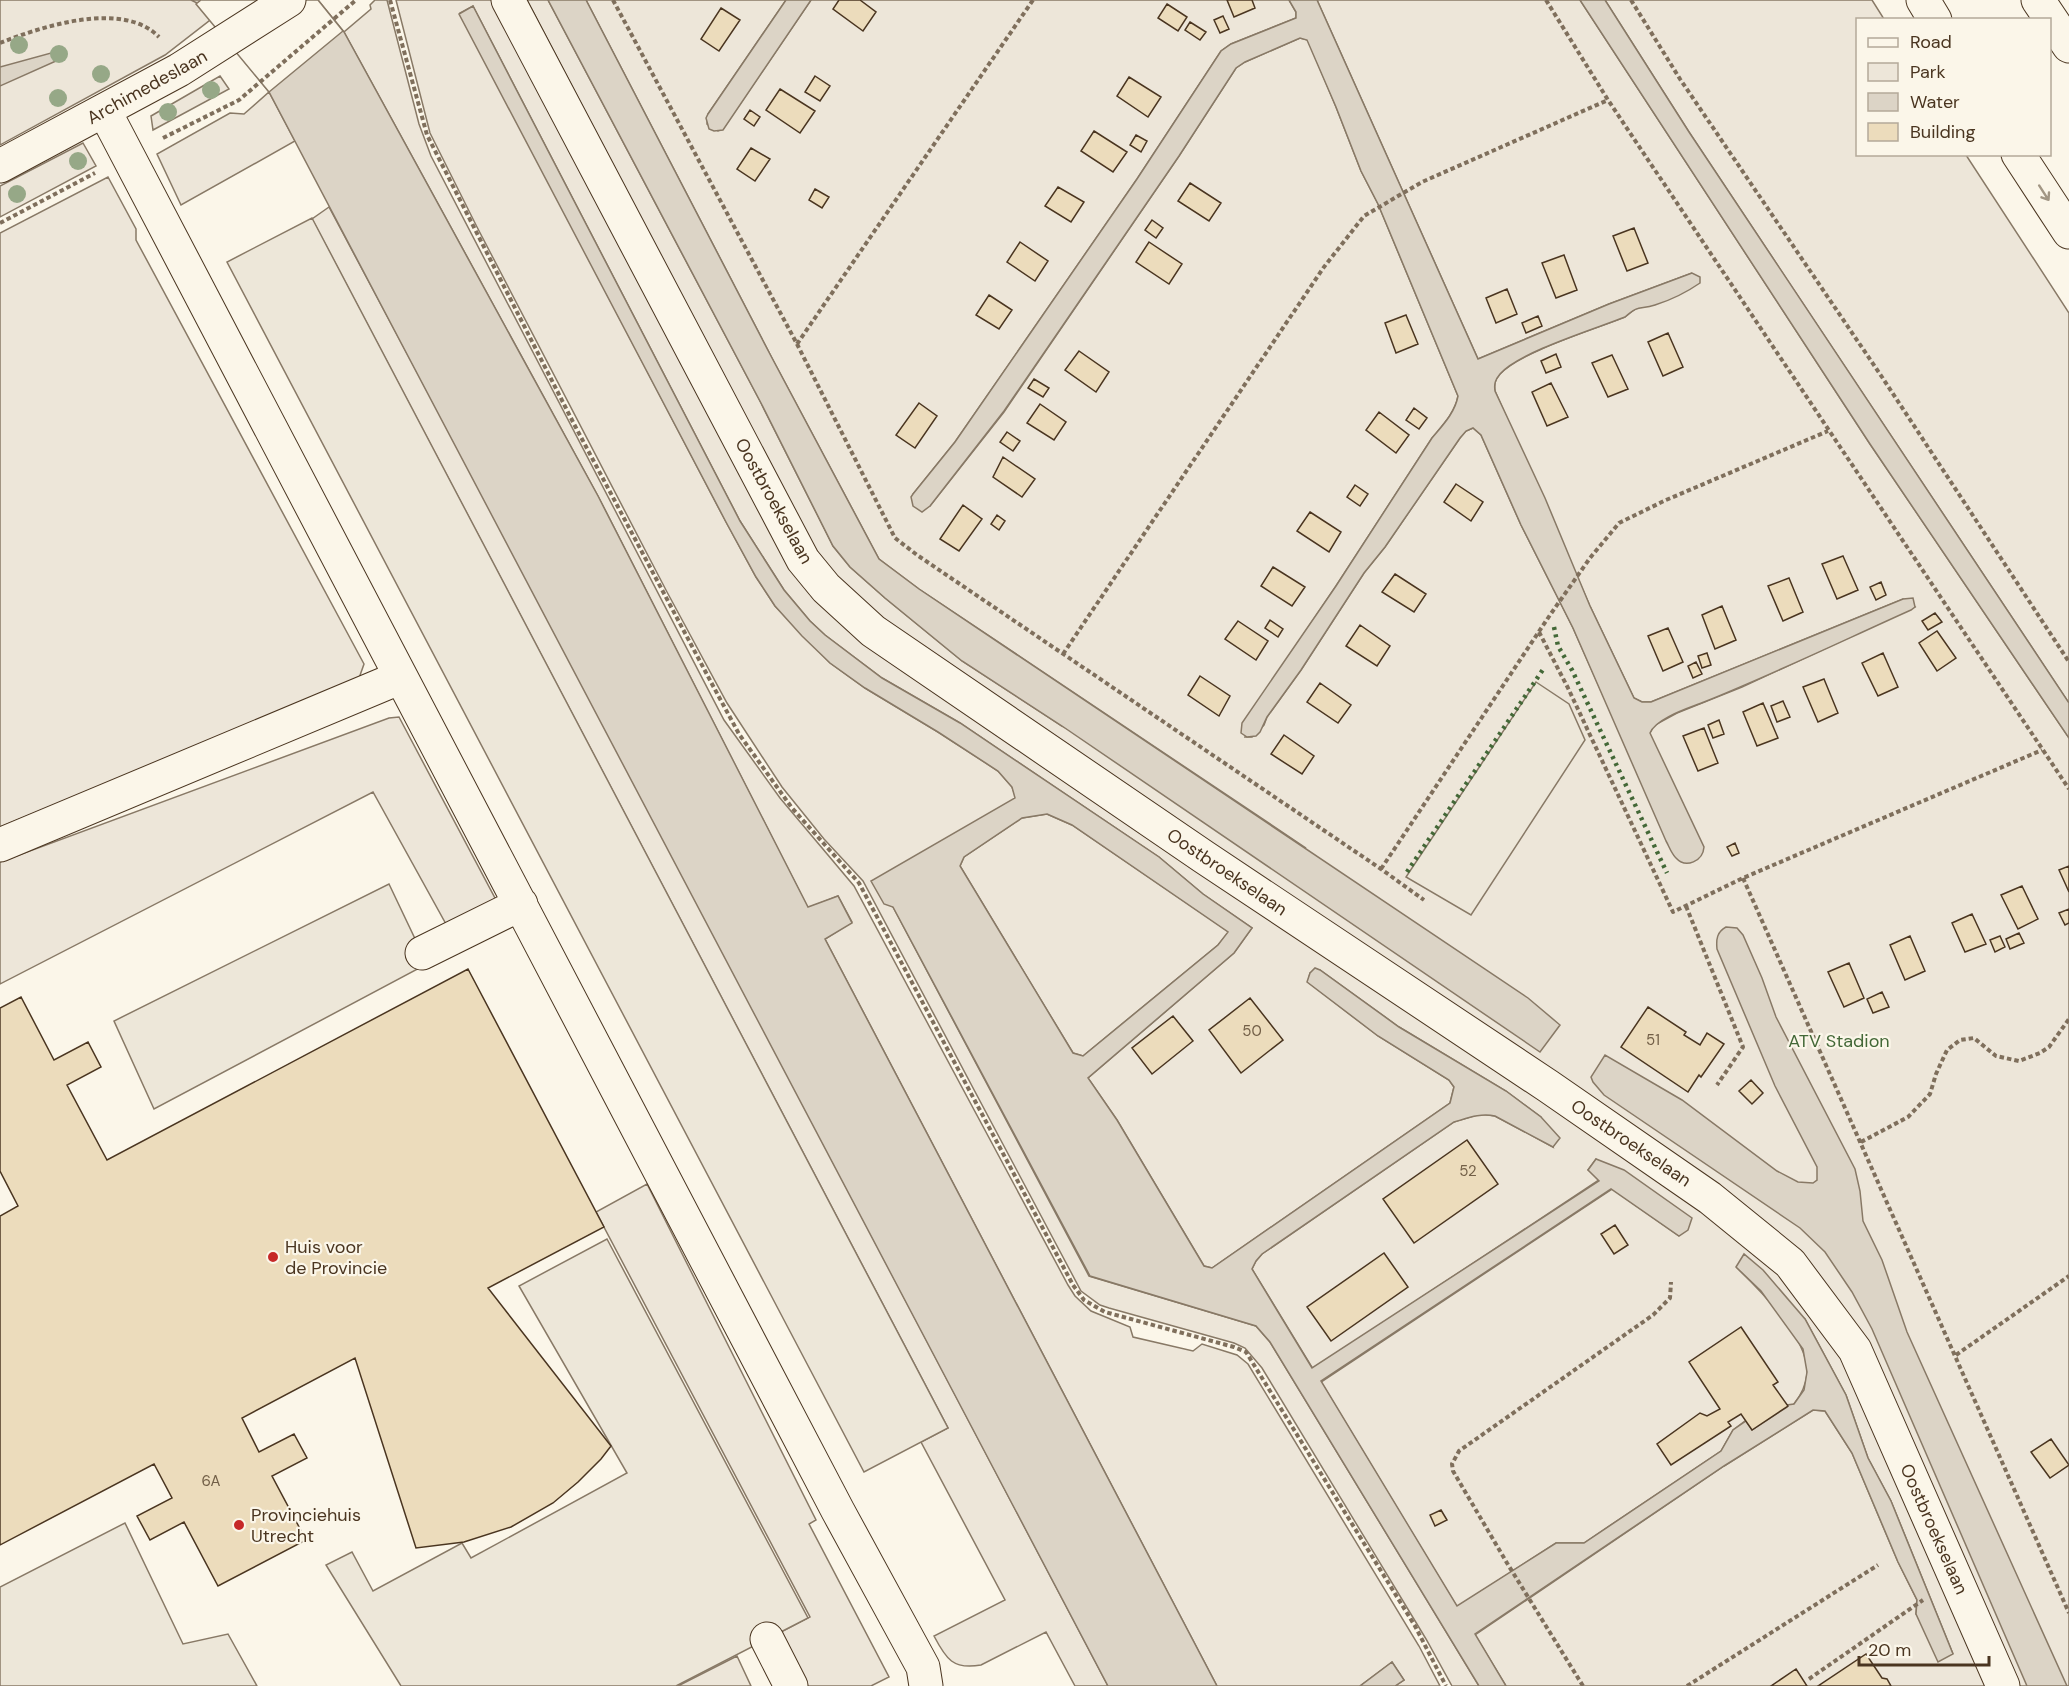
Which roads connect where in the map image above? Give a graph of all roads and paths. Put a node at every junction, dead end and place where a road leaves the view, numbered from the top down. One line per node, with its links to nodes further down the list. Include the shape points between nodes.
1 (289, 0): 16 (main road, Archimedeslaan)
2 (356, 0): 17 (path)
3 (390, 0): 51 (path, via 427,135 700,663 752,753 792,808 859,883 1073,1285 1083,1300 1105,1312 1246,1352 1415,1626)
4 (508, 0): 54 (main road, Oostbroekselaan, via 803,560 826,588 873,631 1548,1086 1710,1198 1790,1263 1855,1350)
5 (612, 0): 23 (path)
6 (1033, 0): 23 (path)
7 (1546, 0): 18 (path)
8 (1631, 0): 27 (path)
9 (1923, 0): 11 (main road)
10 (2038, 0): 12 (main road)
11 (1934, 18)
12 (2050, 18)
13 (2051, 19): 15 (main road)
14 (0, 43): 16 (path, via 53,23 95,15 123,16 142,22 157,34)
15 (2069, 46)
16 (179, 70): 19 (main road, Archimedeslaan)
17 (260, 82)
18 (1608, 100): 24 (path); 26 (path, via 1422,182 1364,216 1324,267)
19 (105, 112): 21 (main road, Archimedeslaan); 28 (main road)
20 (2019, 156): 22 (main road, one-way to 22)
21 (0, 166)
22 (2069, 232)
23 (798, 344): 26 (path, via 895,538)
24 (1828, 431): 25 (path, via 1619,522); 29 (path)
25 (1539, 632): 32 (path); 36 (path, via 1673,912)
26 (1063, 654): 32 (path)
27 (2069, 662)
28 (401, 677): 31 (main road); 35 (main road)
29 (2042, 750): 30 (path); 33 (path)
30 (2069, 789)
31 (0, 845)
32 (1381, 869): 34 (path)
33 (1743, 878): 36 (path); 40 (path)
34 (1424, 900)
35 (520, 904): 37 (main road); 50 (main road, via 923,1667)
36 (1686, 906): 39 (path, via 1743,1047)
37 (422, 952)
38 (2069, 1019): 40 (path, via 2049,1047 2019,1060 1996,1056 1974,1038 1960,1040 1947,1050 1930,1094 1908,1117)
39 (1717, 1085)
40 (1861, 1143): 43 (path)
41 (2069, 1276): 43 (path)
42 (1671, 1281): 52 (path, via 1670,1298 1653,1315 1459,1451 1452,1464)
43 (1956, 1355): 46 (path)
44 (1878, 1565): 53 (path)
45 (1910, 1611): 47 (path)
46 (2069, 1612)
47 (1809, 1679)
48 (768, 1686): 49 (main road, via 757,1644)
49 (791, 1686)
50 (927, 1686)
51 (1446, 1686)
52 (1583, 1686)
53 (1687, 1686)
54 (2003, 1686)

